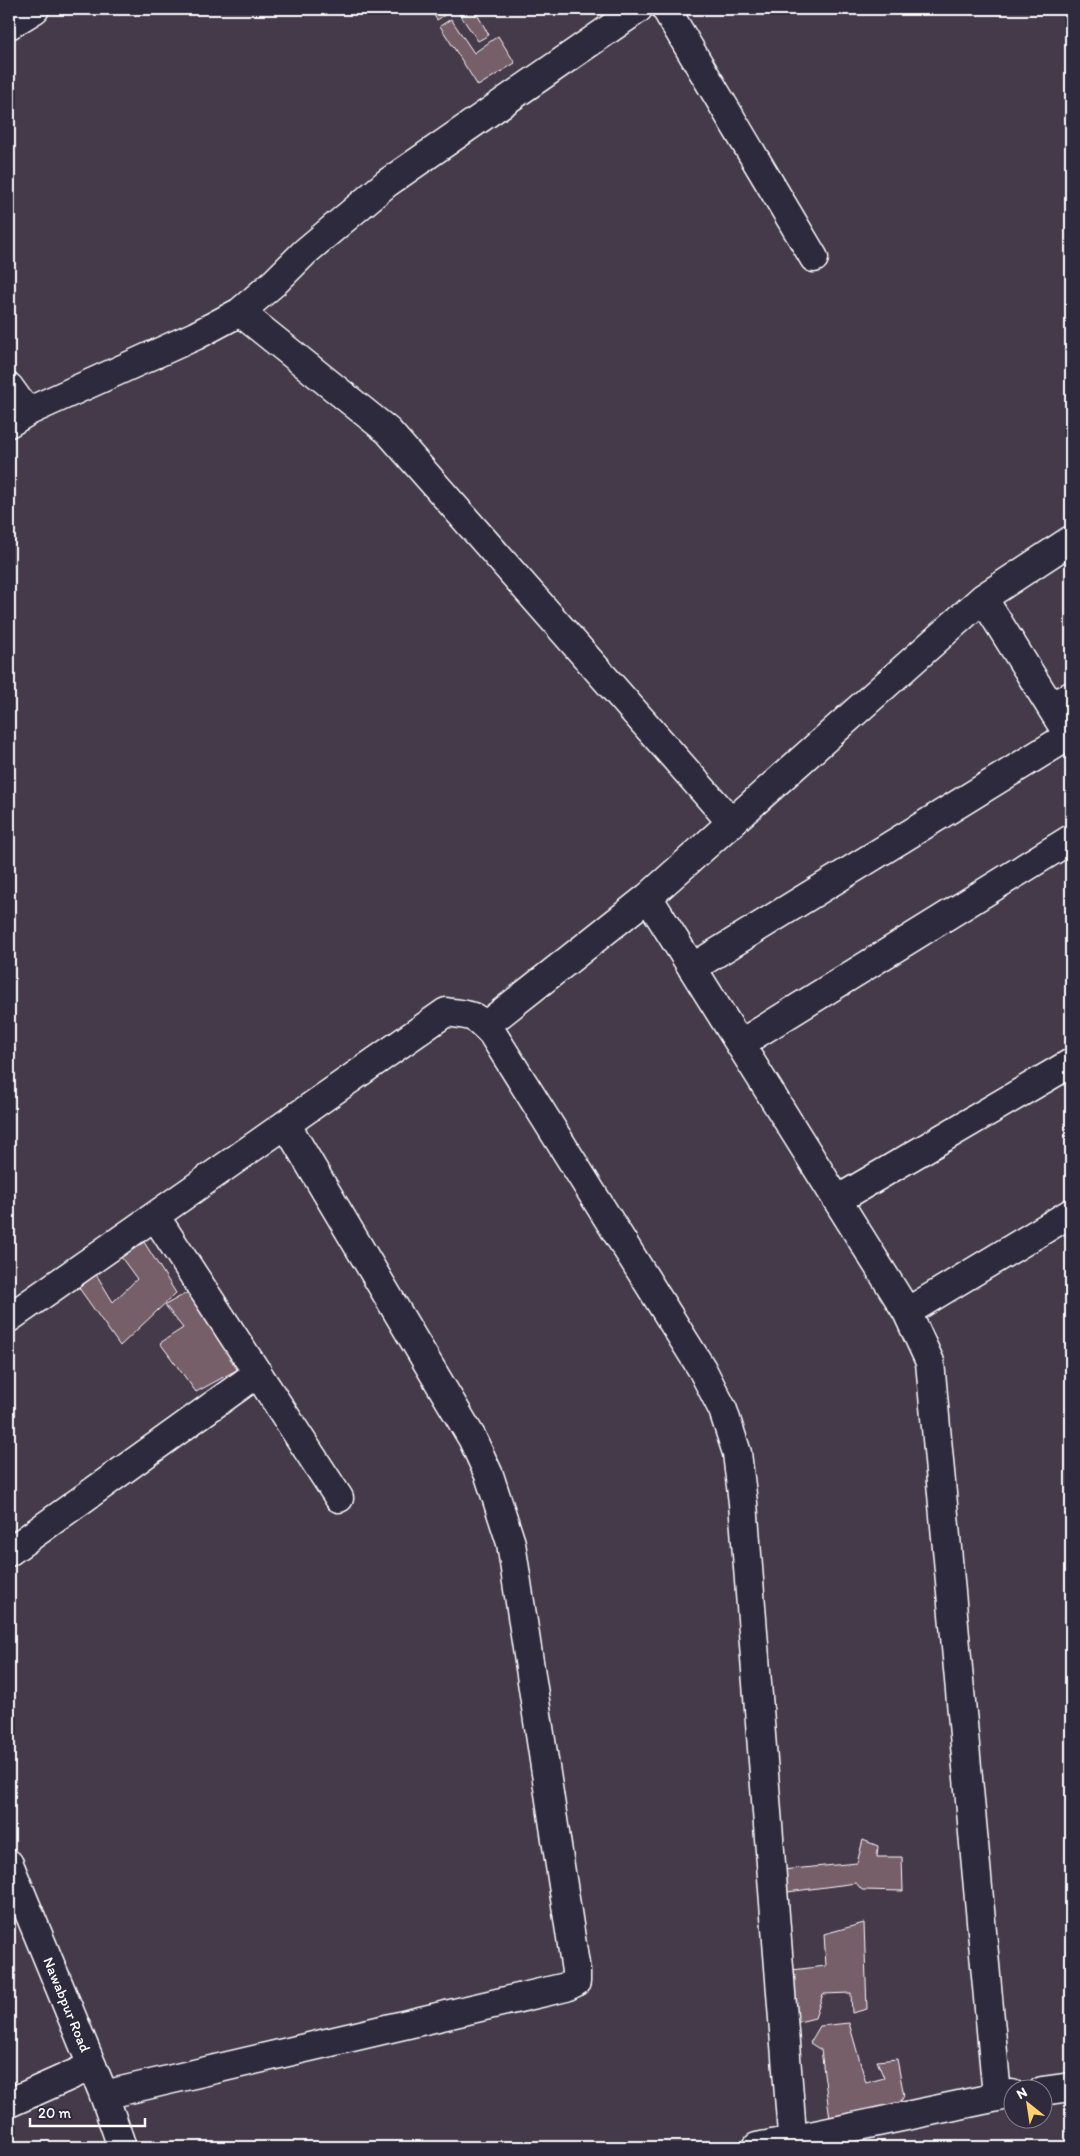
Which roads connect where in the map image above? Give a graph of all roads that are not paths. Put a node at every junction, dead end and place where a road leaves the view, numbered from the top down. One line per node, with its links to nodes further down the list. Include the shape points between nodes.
1 (638, 9): 4 (street, via 386,184)
2 (666, 9): 3 (street)
3 (814, 258)
4 (240, 312): 6 (street, via 196,336); 10 (street, via 388,430)
5 (9, 387): 6 (street)
6 (18, 418)
7 (1071, 540): 8 (street)
8 (983, 598): 9 (street); 10 (street)
9 (1061, 701): 13 (street, via 1066,735 1062,740)
10 (732, 823): 12 (street)
11 (1071, 839): 15 (street)
12 (648, 897): 13 (street); 14 (street)
13 (692, 968): 15 (street)
14 (485, 1026): 17 (street, via 474,1016 446,1012); 34 (street, via 702,1369 723,1410 738,1453)
15 (740, 1044): 18 (street)
16 (1071, 1063): 18 (street)
17 (286, 1124): 20 (street); 31 (street, via 472,1438 489,1475 511,1543 576,1982 566,1987)
18 (837, 1200): 21 (street)
19 (1071, 1213): 21 (street)
20 (155, 1216): 22 (street); 23 (street)
21 (907, 1312): 28 (street, via 930,1362)
22 (9, 1318)
23 (258, 1373): 24 (street); 25 (street)
24 (340, 1498)
25 (9, 1552)
26 (9, 1864): 27 (street, Nawabpur Road)
27 (92, 2066): 31 (street, Nawabpur Road); 33 (street)
28 (1003, 2078)
29 (1071, 2087): 30 (street)
30 (1052, 2090)
31 (104, 2095): 35 (street, Nawabpur Road)
32 (1002, 2096): 34 (street)
33 (9, 2103)
34 (792, 2144): 36 (street)
35 (122, 2147)
36 (757, 2147)

